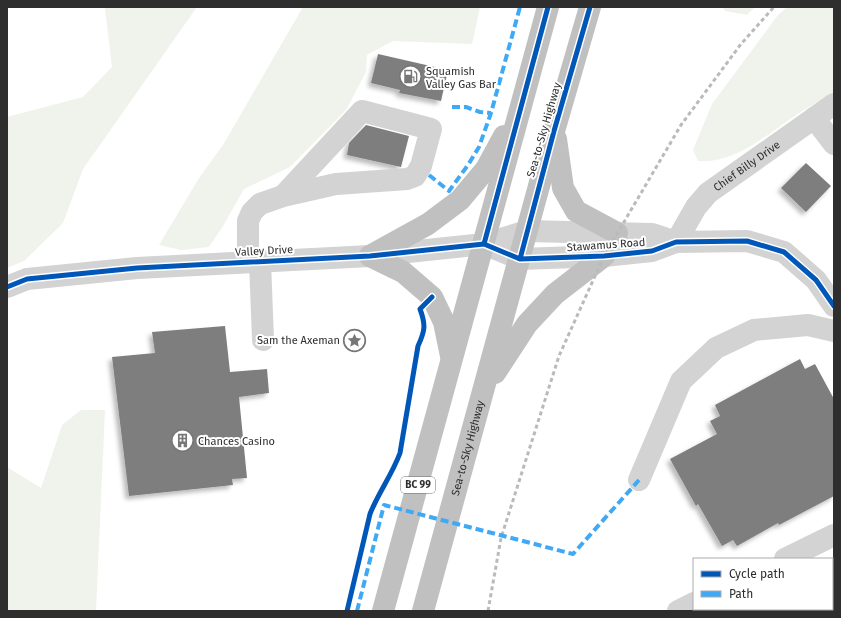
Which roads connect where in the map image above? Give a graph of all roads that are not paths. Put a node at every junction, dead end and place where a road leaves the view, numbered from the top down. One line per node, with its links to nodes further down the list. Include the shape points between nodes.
1 (548, 7): 4 (highway, BC 99)
2 (590, 7): 6 (highway, Sea-to-Sky Highway)
3 (834, 104): 5 (street, Chief Billy Drive)
4 (522, 105): 12 (highway, BC 99); 13 (highway, via 486,169 460,200 428,224)
5 (814, 118): 7 (street); 11 (street, Chief Billy Drive, via 708,193)
6 (554, 131): 9 (highway, Sea-to-Sky Highway); 10 (highway, via 563,188 576,211)
7 (834, 144)
8 (283, 196): 8 (street, via 336,184 407,179 415,176 431,130 362,111); 16 (street, via 260,204 248,221)
9 (527, 231): 10 (street, Stawamus Road); 12 (street, Stawamus Road); 15 (highway, Sea-to-Sky Highway)
10 (618, 233): 11 (street, Stawamus Road, via 652,234)
11 (676, 242): 14 (street, Stawamus Road, via 652,251); 18 (street, Stawamus Road, via 747,241 784,252 816,280)
12 (484, 244): 13 (street, Valley Drive); 15 (street, Valley Drive); 21 (highway, BC 99)
13 (370, 256): 16 (street, Valley Drive); 21 (highway, via 403,272 432,297 444,322)
14 (604, 256): 15 (street, Stawamus Road); 22 (highway, via 555,294 527,324)
15 (520, 259): 22 (highway, Sea-to-Sky Highway)
16 (254, 262): 17 (street, Valley Drive, via 137,268 27,279); 20 (street)
17 (7, 287)
18 (834, 306)
19 (834, 331): 23 (street, via 808,325 754,330 716,348 681,381)
20 (263, 340)
21 (452, 360): 27 (highway, BC 99)
22 (483, 391): 28 (highway, Sea-to-Sky Highway)
23 (639, 480)
24 (834, 535): 25 (street)
25 (787, 558)
26 (693, 604): 29 (street)
27 (384, 611)
28 (422, 611)
29 (678, 611)

